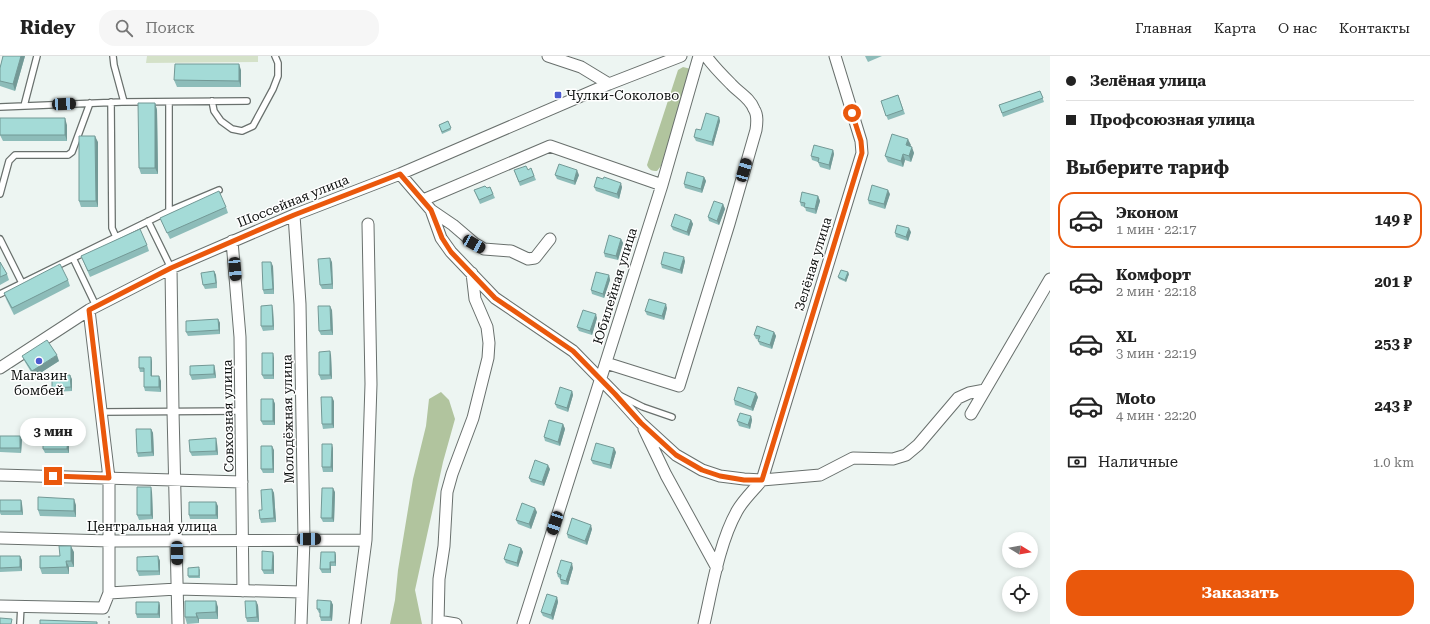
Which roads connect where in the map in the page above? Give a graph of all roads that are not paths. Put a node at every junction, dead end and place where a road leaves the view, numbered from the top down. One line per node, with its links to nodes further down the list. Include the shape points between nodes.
1 (37, 56): 16 (lane)
2 (113, 56): 13 (lane)
3 (275, 56): 10 (lane, via 278,76 253,126 242,131 232,129 221,121)
4 (548, 56): 9 (street, via 581,67)
5 (681, 56): 9 (street, Шоссейная улица)
6 (699, 56): 19 (street, Юбилейная улица)
7 (706, 56): 39 (street, via 746,98 754,108 757,118 756,130 729,224 679,386)
8 (835, 56): 53 (street, Зелёная улица, via 861,141 862,153)
9 (609, 84): 18 (street, Шоссейная улица)
10 (212, 101): 11 (lane); 14 (lane)
11 (247, 101)
12 (111, 102): 13 (lane); 15 (lane); 28 (lane, via 112,228)
13 (124, 102): 14 (lane)
14 (169, 102): 24 (lane)
15 (90, 103): 16 (lane); 21 (lane, via 72,152 68,155 15,155 9,161)
16 (24, 106): 17 (lane)
17 (0, 107)
18 (400, 174): 22 (street); 25 (street, Шоссейная улица)
19 (662, 184): 22 (street, via 550,146); 39 (street, Юбилейная улица)
20 (220, 190): 24 (lane)
21 (0, 194)
22 (423, 200): 23 (street)
23 (431, 210): 30 (street, via 484,249 511,251 528,259 535,258); 34 (street, via 442,238 451,252)
24 (168, 211): 26 (lane)
25 (294, 215): 31 (street, Шоссейная улица); 56 (street, Молодёжная улица, via 300,304)
26 (148, 221): 28 (lane); 33 (lane)
27 (368, 224): 59 (street, via 371,384)
28 (116, 237): 32 (lane)
29 (0, 239): 36 (lane)
30 (550, 239)
31 (232, 241): 33 (street, Шоссейная улица); 45 (street, Совхозная улица, via 240,337)
32 (72, 258): 36 (lane); 38 (lane)
33 (171, 268): 38 (street, Шоссейная улица); 44 (street)
34 (472, 273): 41 (street, via 495,298 573,351); 68 (street, via 475,299 487,328 488,358 473,418 447,492 439,579)
35 (1050, 279): 42 (street)
36 (22, 283): 37 (lane)
37 (0, 294)
38 (92, 308): 40 (street, Шоссейная улица); 46 (street)
39 (606, 363): 41 (street, Юбилейная улица)
40 (0, 368)
41 (601, 379): 43 (street); 74 (street, Юбилейная улица)
42 (985, 390): 47 (street); 53 (street, via 958,398 918,446 906,455 893,459 853,458 820,475)
43 (615, 394): 48 (lane); 49 (street)
44 (173, 411): 45 (lane); 46 (lane); 52 (street)
45 (241, 411): 54 (street, Совхозная улица)
46 (102, 412): 51 (street)
47 (971, 414)
48 (672, 417)
49 (641, 423): 53 (street, via 676,455 702,470 720,476); 61 (street, via 666,476)
50 (0, 475): 51 (street)
51 (109, 478): 52 (street); 60 (street)
52 (175, 480): 54 (street); 57 (street)
53 (762, 480): 61 (street, via 737,510)
54 (242, 482): 58 (street, Совхозная улица)
55 (0, 538): 60 (street, Центральная улица)
56 (304, 539): 58 (street, Центральная улица); 59 (street, Центральная улица); 64 (street, Молодёжная улица)
57 (177, 540): 58 (street, Центральная улица); 60 (street, Центральная улица); 62 (street)
58 (243, 540): 63 (street, Совхозная улица)
59 (366, 540): 72 (street)
60 (110, 541): 65 (street)
61 (717, 568): 75 (street)
62 (177, 589): 63 (street); 65 (street); 70 (street)
63 (243, 591): 64 (street)
64 (302, 592): 71 (street, Молодёжная улица)
65 (109, 593): 67 (street, via 103,608)
66 (0, 606): 67 (street)
67 (22, 606): 69 (lane)
68 (438, 623): 73 (street)
69 (20, 624)
70 (178, 624)
71 (301, 624)
72 (355, 624)
73 (456, 624)
74 (523, 624)
75 (704, 624)

